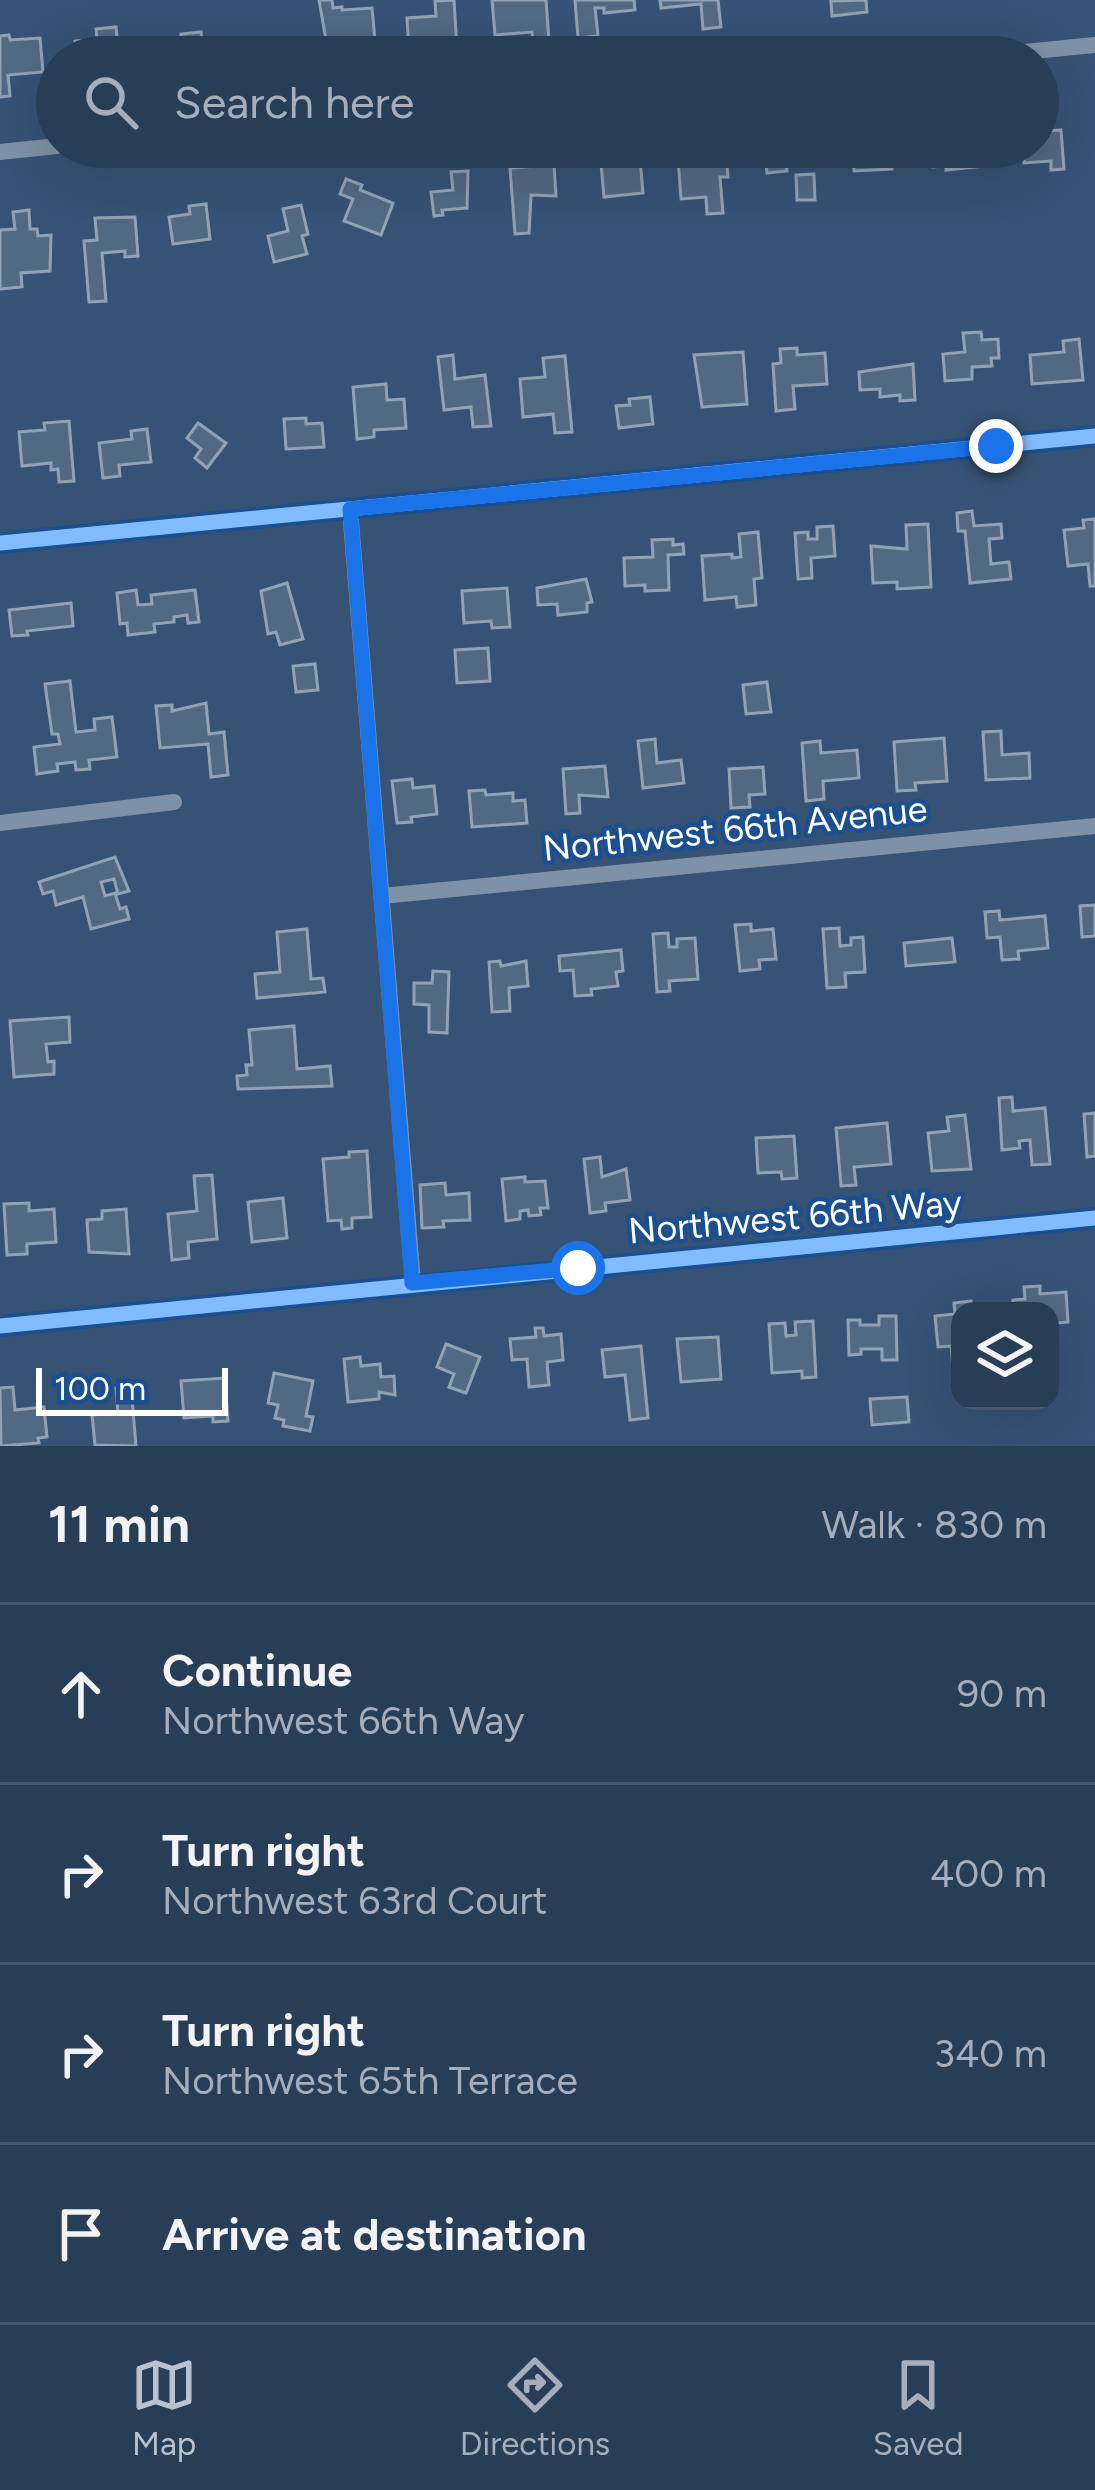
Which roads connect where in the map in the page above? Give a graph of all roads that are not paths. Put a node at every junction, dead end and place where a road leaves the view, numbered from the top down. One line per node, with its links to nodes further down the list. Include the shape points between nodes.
1 (1095, 45): 2 (street)
2 (1059, 49)
3 (36, 148): 4 (street)
4 (0, 152)
5 (1095, 436): 6 (street)
6 (350, 509): 7 (street); 11 (street)
7 (0, 543)
8 (174, 802): 9 (street)
9 (0, 823)
10 (1095, 826): 11 (street, Northwest 66th Avenue)
11 (382, 896): 13 (street)
12 (1095, 1218): 13 (street, Northwest 66th Way)
13 (412, 1283): 14 (street, Northwest 66th Way)
14 (0, 1326)

